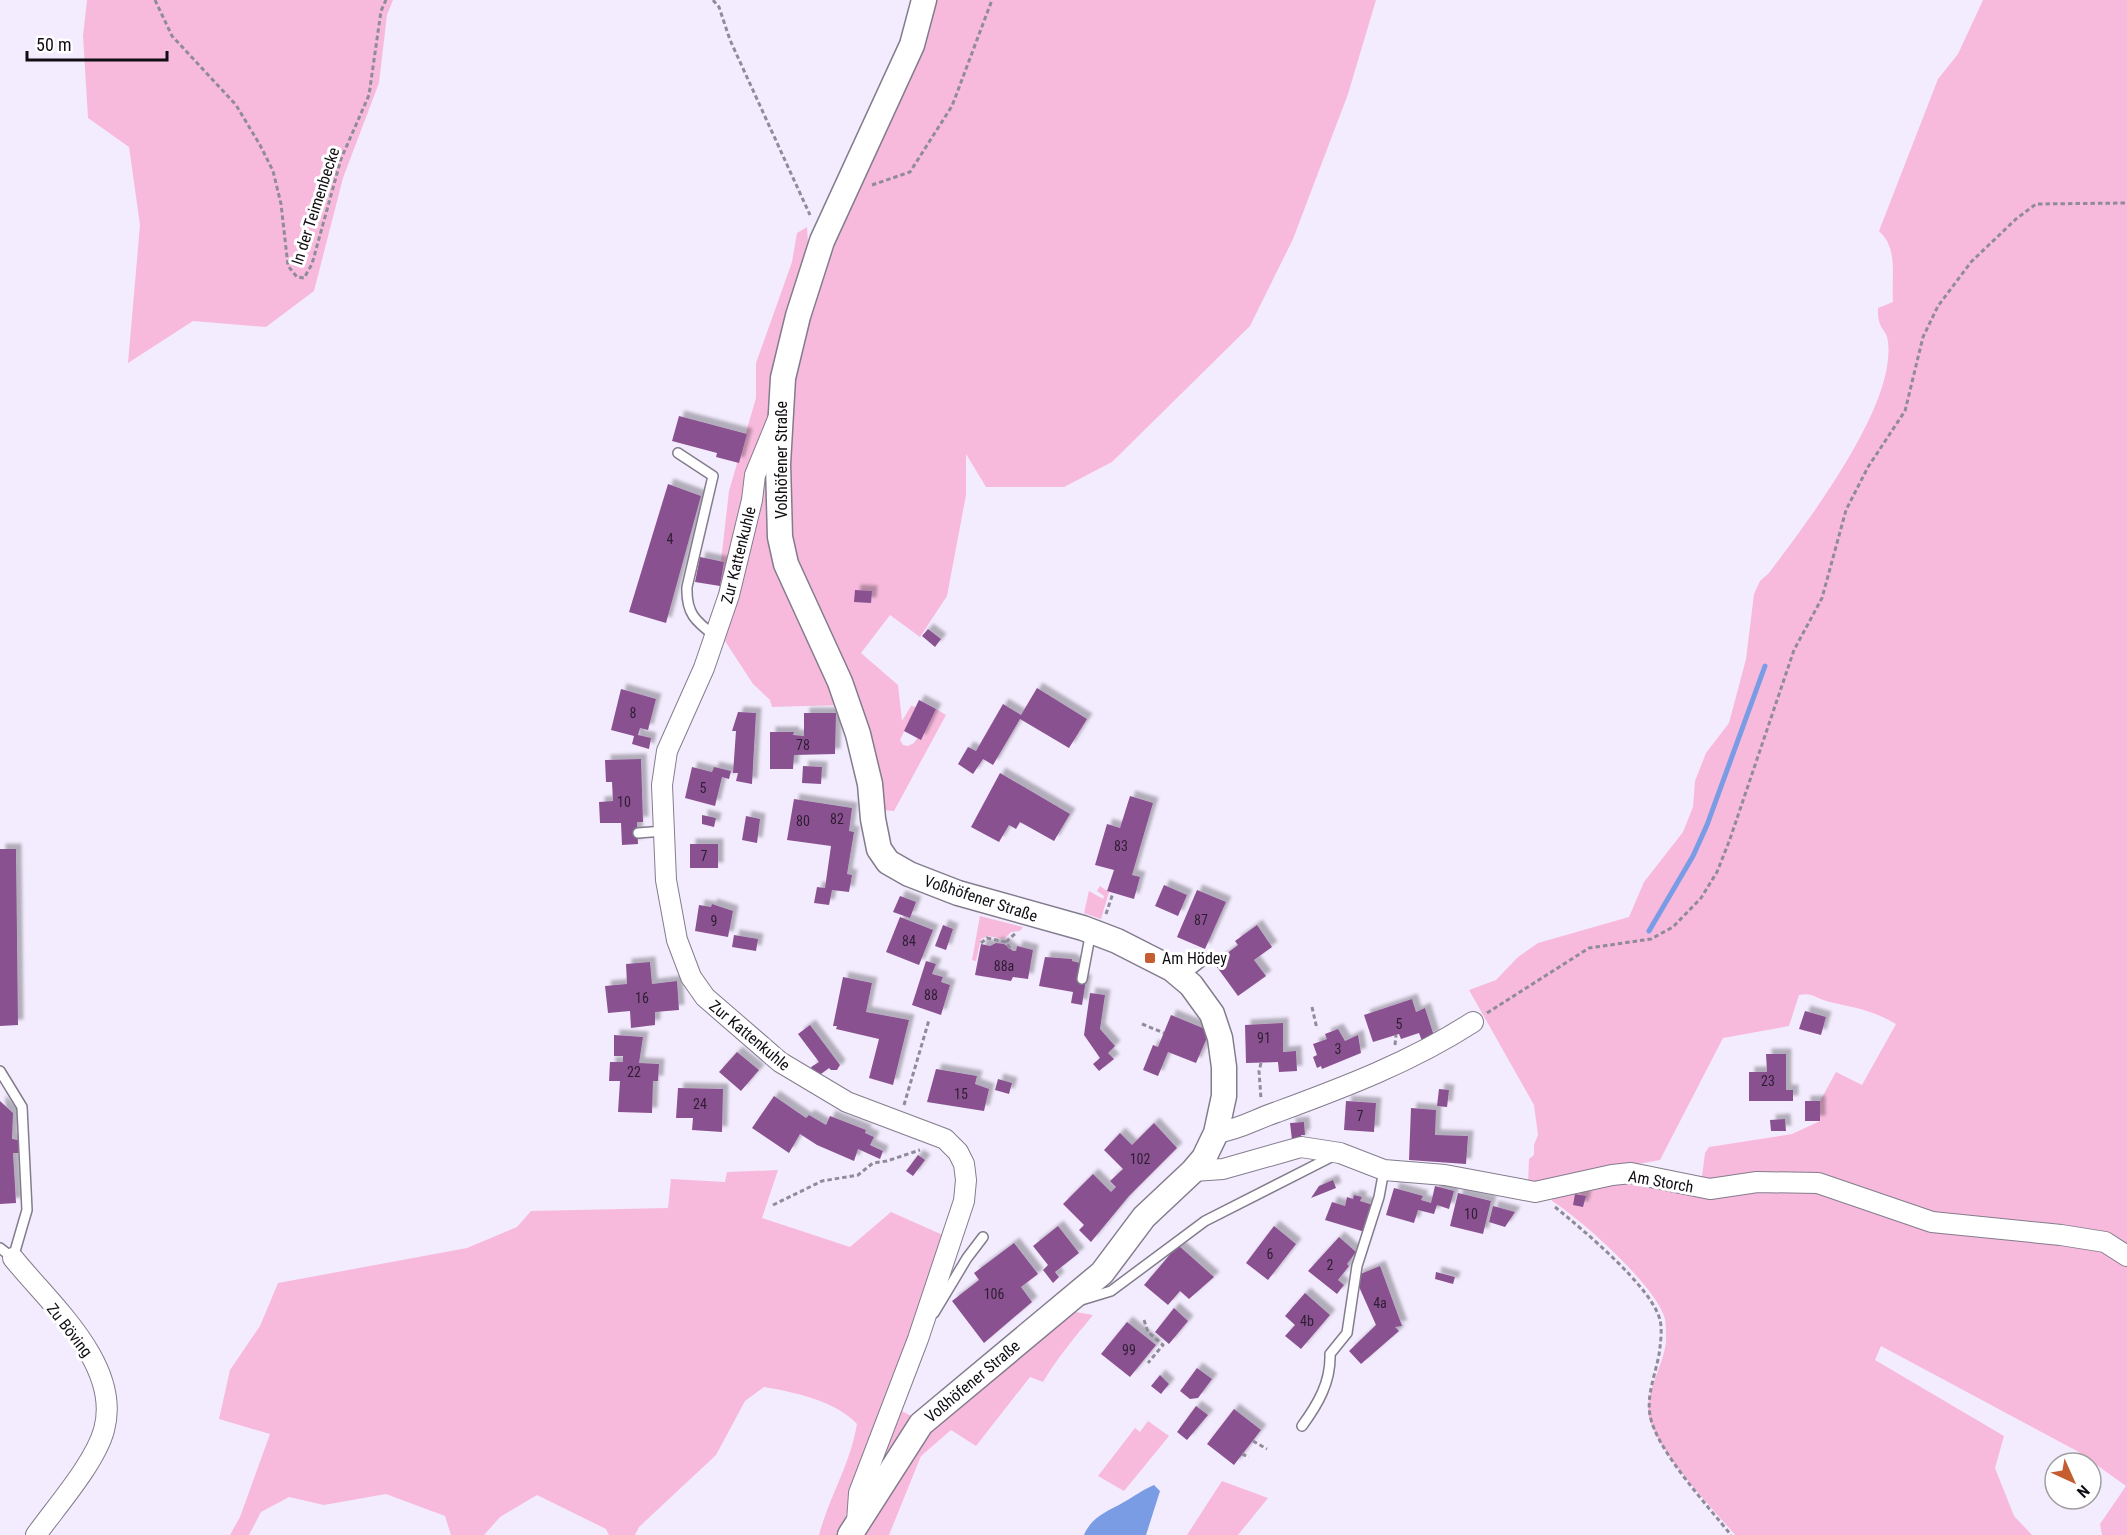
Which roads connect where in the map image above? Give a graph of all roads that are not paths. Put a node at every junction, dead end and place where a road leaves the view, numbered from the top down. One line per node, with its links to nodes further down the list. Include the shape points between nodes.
1 (924, 0): 2 (street, Voßhöfener Straße, via 912,45 822,241 785,368)
2 (779, 416): 4 (street, Zur Kattenkuhle, via 755,476 729,595); 7 (street, Voßhöfener Straße, via 780,537 786,564 840,682 858,734 879,849 888,861 909,874 948,890)
3 (678, 453): 4 (lane, via 713,476 687,587 687,603 693,620)
4 (715, 636): 5 (street, Zur Kattenkuhle, via 667,751 662,785)
5 (664, 831): 6 (lane); 21 (street, Zur Kattenkuhle, via 666,880 677,940 691,977 705,998 800,1076 847,1102 945,1139 958,1152 966,1180 964,1201)
6 (638, 833)
7 (1091, 931): 9 (street, Voßhöfener Straße, via 1172,969); 10 (lane)
8 (1206, 958): 9 (lane)
9 (1181, 977): 13 (street, Voßhöfener Straße, via 1204,1000 1220,1038 1224,1096)
10 (1082, 979)
11 (1473, 1022): 13 (street, via 1437,1045 1349,1087 1234,1130)
12 (0, 1071): 18 (lane, via 22,1107 27,1210)
13 (1216, 1133): 16 (street, Voßhöfener Straße)
14 (1340, 1153): 15 (street, Am Storch); 16 (street, Am Storch, via 1301,1147 1223,1169); 20 (lane, via 1205,1221 1111,1291 1082,1302)
15 (1384, 1170): 19 (street, Am Storch, via 1445,1175 1535,1192 1631,1173 1710,1190 1757,1182 1818,1183 1932,1222 2061,1234 2106,1242); 22 (lane, via 1357,1266 1347,1333 1330,1354 1331,1371 1324,1389)
16 (1193, 1171): 20 (street, Voßhöfener Straße, via 1144,1217 1102,1273)
17 (983, 1237): 21 (lane)
18 (6, 1253): 24 (street, Zu Böving, via 91,1353 107,1408 104,1431 92,1454)
19 (2127, 1256)
20 (1070, 1300): 23 (street, Voßhöfener Straße, via 921,1424)
21 (918, 1339): 23 (street, Zur Kattenkuhle, via 859,1493)
22 (1302, 1426)
23 (853, 1528)
24 (36, 1535)

